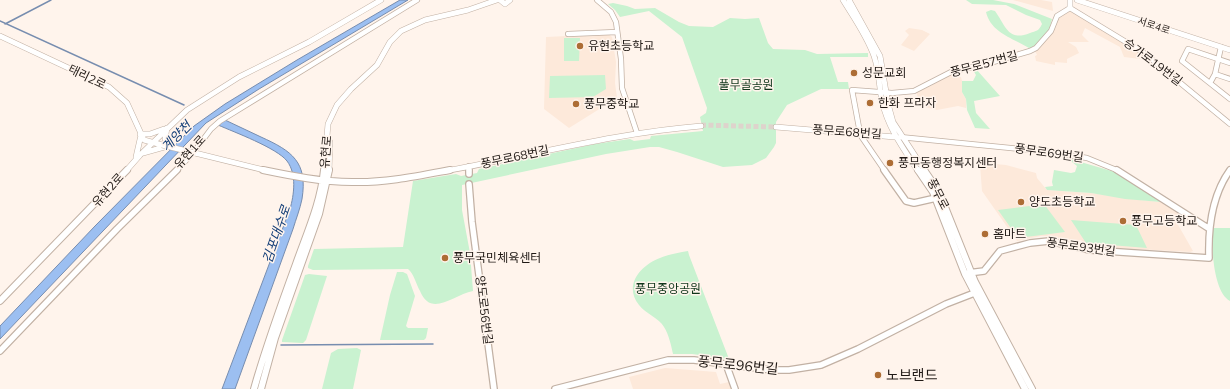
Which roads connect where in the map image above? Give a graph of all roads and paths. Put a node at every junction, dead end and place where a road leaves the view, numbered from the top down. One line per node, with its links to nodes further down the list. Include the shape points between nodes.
1 (381, 0): 22 (street, 유현2로)
2 (385, 0): 22 (street, 유현2로, via 302,48)
3 (418, 0): 48 (street, 유현1로, via 214,126 190,156 152,192)
4 (511, 0): 10 (street, 유현로, via 507,3)
5 (597, 0): 12 (street, via 613,15)
6 (843, 0): 23 (street, 풍무로, via 873,52)
7 (849, 0): 23 (street, 풍무로, via 878,51 883,68)
8 (1070, 0): 11 (street)
9 (1077, 0): 15 (street, 서로4로)
10 (499, 1): 41 (street, 유현로, via 419,21 393,38 377,65 344,96 332,115 328,124)
11 (1070, 8): 23 (street, 풍무로57번길, via 1057,16 1051,31 1033,50 953,71 914,91); 27 (street, 승가로19번길, via 1144,53)
12 (617, 32): 13 (street); 31 (street, via 622,88)
13 (568, 34)
14 (0, 36): 32 (street, 태리2로, via 109,87 127,102)
15 (1221, 47): 16 (street, 서로4로); 17 (street)
16 (1230, 50)
17 (1218, 59): 18 (street); 19 (street); 21 (street, via 1188,48 1182,61)
18 (1230, 63)
19 (1215, 74): 20 (street); 21 (street)
20 (1230, 79)
21 (1210, 83): 24 (street)
22 (224, 87): 29 (street, 유현2로, via 196,103)
23 (883, 92): 33 (street, 풍무로57번길, via 852,90); 34 (street, 풍무로)
24 (1223, 93): 25 (street); 26 (street)
25 (1230, 96)
26 (1230, 99)
27 (1230, 124)
28 (701, 126): 31 (street, 풍무로68번길)
29 (167, 128): 32 (street, via 150,134); 35 (street, 유현2로); 36 (street)
30 (776, 128): 33 (street, 풍무로68번길)
31 (637, 132): 38 (street, 풍무로68번길); 41 (street, 풍무로68번길, via 419,173)
32 (141, 134): 35 (street, via 144,140); 37 (street)
33 (861, 134): 34 (street, 풍무로68번길); 43 (street, via 906,201 914,203)
34 (898, 137): 43 (street, 풍무로); 44 (street, 풍무로69번길, via 1087,158 1132,178); 45 (street, 풍무로, via 939,192)
35 (152, 142): 36 (street, 풍무로68번길); 37 (street, 유현2로)
36 (164, 145): 37 (street); 41 (street, 풍무로68번길, bridge)
37 (138, 156): 47 (street, 유현2로, via 92,208)
38 (469, 166): 40 (street); 41 (street, 풍무로68번길, via 377,180)
39 (1230, 170): 44 (street, via 1220,188)
40 (469, 174)
41 (326, 181): 50 (street, 유현로, via 261,359); 51 (street, 유현로, via 314,232 272,348)
42 (469, 184): 52 (street, 양도로56번길)
43 (936, 198): 45 (street, 풍무로)
44 (1208, 228): 45 (street, 풍무로93번길, via 1209,258 1090,250 1054,241 1043,241 1000,251 987,268 981,272)
45 (968, 273): 46 (street, 풍무로)
46 (977, 292): 49 (street, 풍무로96번길, via 946,304 824,364 781,370); 55 (street, 풍무로); 56 (street, 풍무로)
47 (0, 301)
48 (0, 351)
49 (726, 364): 53 (street, 풍무로96번길, via 668,360); 54 (street)
50 (254, 389)
51 (261, 389)
52 (494, 389)
53 (555, 389)
54 (735, 389)
55 (1025, 389)
56 (1032, 389)

